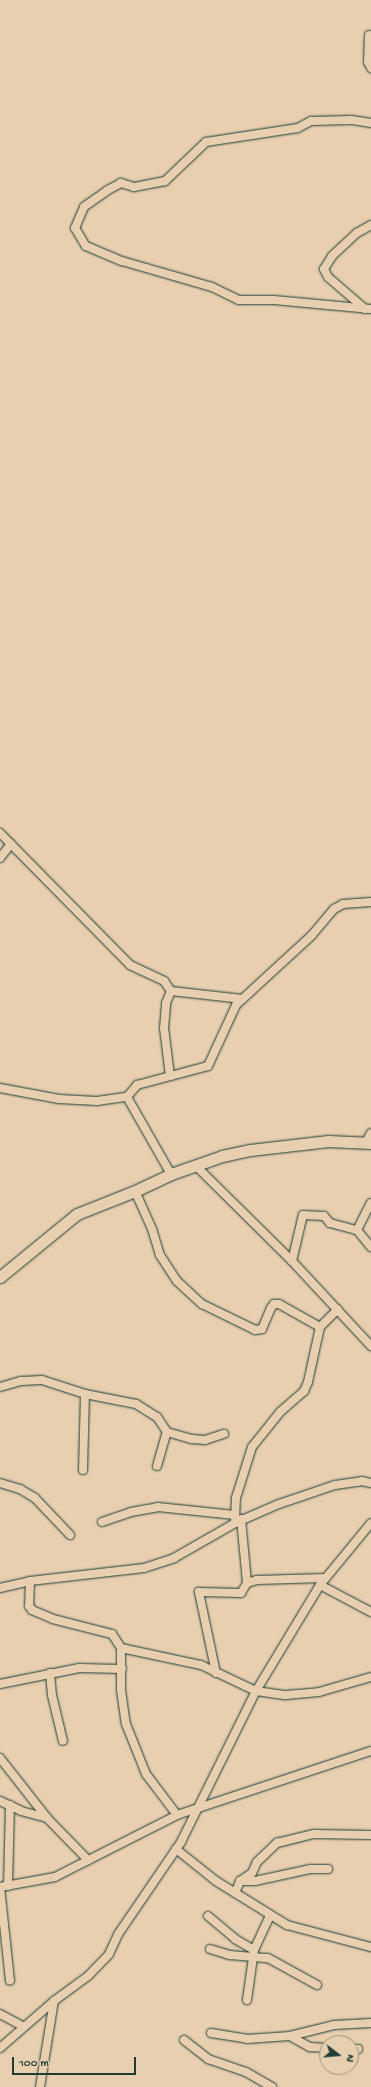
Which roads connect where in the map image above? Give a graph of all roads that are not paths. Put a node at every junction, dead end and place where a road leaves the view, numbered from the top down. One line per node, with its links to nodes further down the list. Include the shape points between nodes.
1 (369, 35): 2 (street, via 368,62)
2 (371, 68)
3 (371, 123): 5 (street, via 351,120 311,121 298,128 206,142 165,180 134,187 121,184 108,190 84,207 75,228 86,246 122,261 212,287 239,300 274,300)
4 (371, 225): 5 (street, via 356,233 332,256 324,270 328,277)
5 (368, 309)
6 (0, 834): 7 (street)
7 (11, 844): 8 (street); 10 (street, via 130,965 164,981)
8 (0, 858)
9 (371, 902): 11 (street, via 343,904 334,909 312,935)
10 (171, 991): 11 (street); 12 (street, via 166,1003 164,1028)
11 (243, 999): 12 (street, via 231,1013 231,1020 208,1066)
12 (170, 1076): 14 (street, via 137,1085)
13 (0, 1088): 14 (street, via 59,1099 97,1101)
14 (127, 1097): 17 (street)
15 (369, 1139): 16 (main road, via 256,1149)
16 (195, 1165): 17 (main road); 22 (street)
17 (171, 1174): 18 (main road)
18 (135, 1191): 23 (main road, via 77,1214); 25 (street, via 152,1229 160,1255 177,1281 202,1304 255,1330 262,1329 274,1304 279,1304)
19 (371, 1203): 20 (street)
20 (357, 1230): 21 (street); 22 (street, via 330,1223 324,1216 303,1215)
21 (371, 1246)
22 (292, 1261): 24 (street)
23 (0, 1276)
24 (338, 1309): 25 (street); 26 (street)
25 (320, 1327): 35 (street, via 306,1386 280,1412 252,1447 243,1469)
26 (371, 1346)
27 (0, 1387): 28 (street, via 21,1381 42,1380)
28 (86, 1394): 29 (street, via 136,1404 157,1417); 32 (street)
29 (167, 1432): 30 (street, via 206,1440); 31 (street)
30 (224, 1434)
31 (157, 1466)
32 (83, 1470)
33 (371, 1483): 35 (street, via 335,1485)
34 (0, 1484): 38 (street, via 35,1498)
35 (237, 1519): 36 (street, via 158,1507 131,1512); 40 (street, via 174,1558 144,1568); 41 (street)
36 (102, 1522)
37 (371, 1523): 39 (street)
38 (70, 1535)
39 (325, 1578): 41 (street, via 292,1577); 42 (street)
40 (30, 1581): 43 (street); 45 (street, via 30,1609 53,1620 112,1634)
41 (247, 1583): 48 (street, via 241,1593 198,1592)
42 (320, 1584): 44 (street); 51 (street)
43 (0, 1588)
44 (371, 1612)
45 (121, 1648): 46 (street); 48 (street, via 201,1665)
46 (122, 1669): 47 (street, via 79,1668); 58 (street, via 121,1690 126,1724 146,1774)
47 (50, 1673): 50 (street); 52 (street, via 52,1695)
48 (216, 1673): 51 (street)
49 (371, 1677): 51 (street, via 319,1692 286,1695)
50 (0, 1684)
51 (256, 1691): 57 (street)
52 (63, 1741)
53 (371, 1751): 57 (street)
54 (0, 1758): 59 (street)
55 (0, 1801): 56 (street)
56 (10, 1805): 59 (street); 65 (street)
57 (196, 1810): 58 (street); 61 (street)
58 (177, 1815): 62 (street)
59 (47, 1818): 62 (street)
60 (371, 1835): 64 (street, via 314,1834 278,1843 257,1862 252,1873)
61 (176, 1849): 66 (street); 75 (street, via 119,1933 109,1954 88,1976)
62 (88, 1860): 65 (street, via 55,1878)
63 (328, 1869): 64 (street, via 310,1869 255,1881)
64 (240, 1881): 66 (street)
65 (3, 1886): 72 (street)
66 (235, 1893): 67 (street)
67 (270, 1915): 69 (street, via 287,1925); 71 (street)
68 (208, 1916): 71 (street)
69 (371, 1947)
70 (210, 1949): 71 (street, via 230,1955)
71 (253, 1952): 73 (street, via 276,1961); 74 (street)
72 (10, 1980)
73 (317, 1985)
74 (247, 2000)
75 (54, 2001): 78 (street); 85 (street)
76 (0, 2014): 78 (street)
77 (371, 2024): 80 (street, via 334,2025)
78 (24, 2027): 82 (street)
79 (211, 2033): 80 (street, via 247,2039)
80 (290, 2036): 83 (street, via 310,2047)
81 (184, 2040): 84 (street, via 208,2059 246,2072)
82 (0, 2048)
83 (319, 2048)
84 (262, 2084): 86 (street)
85 (40, 2087)
86 (272, 2087)

